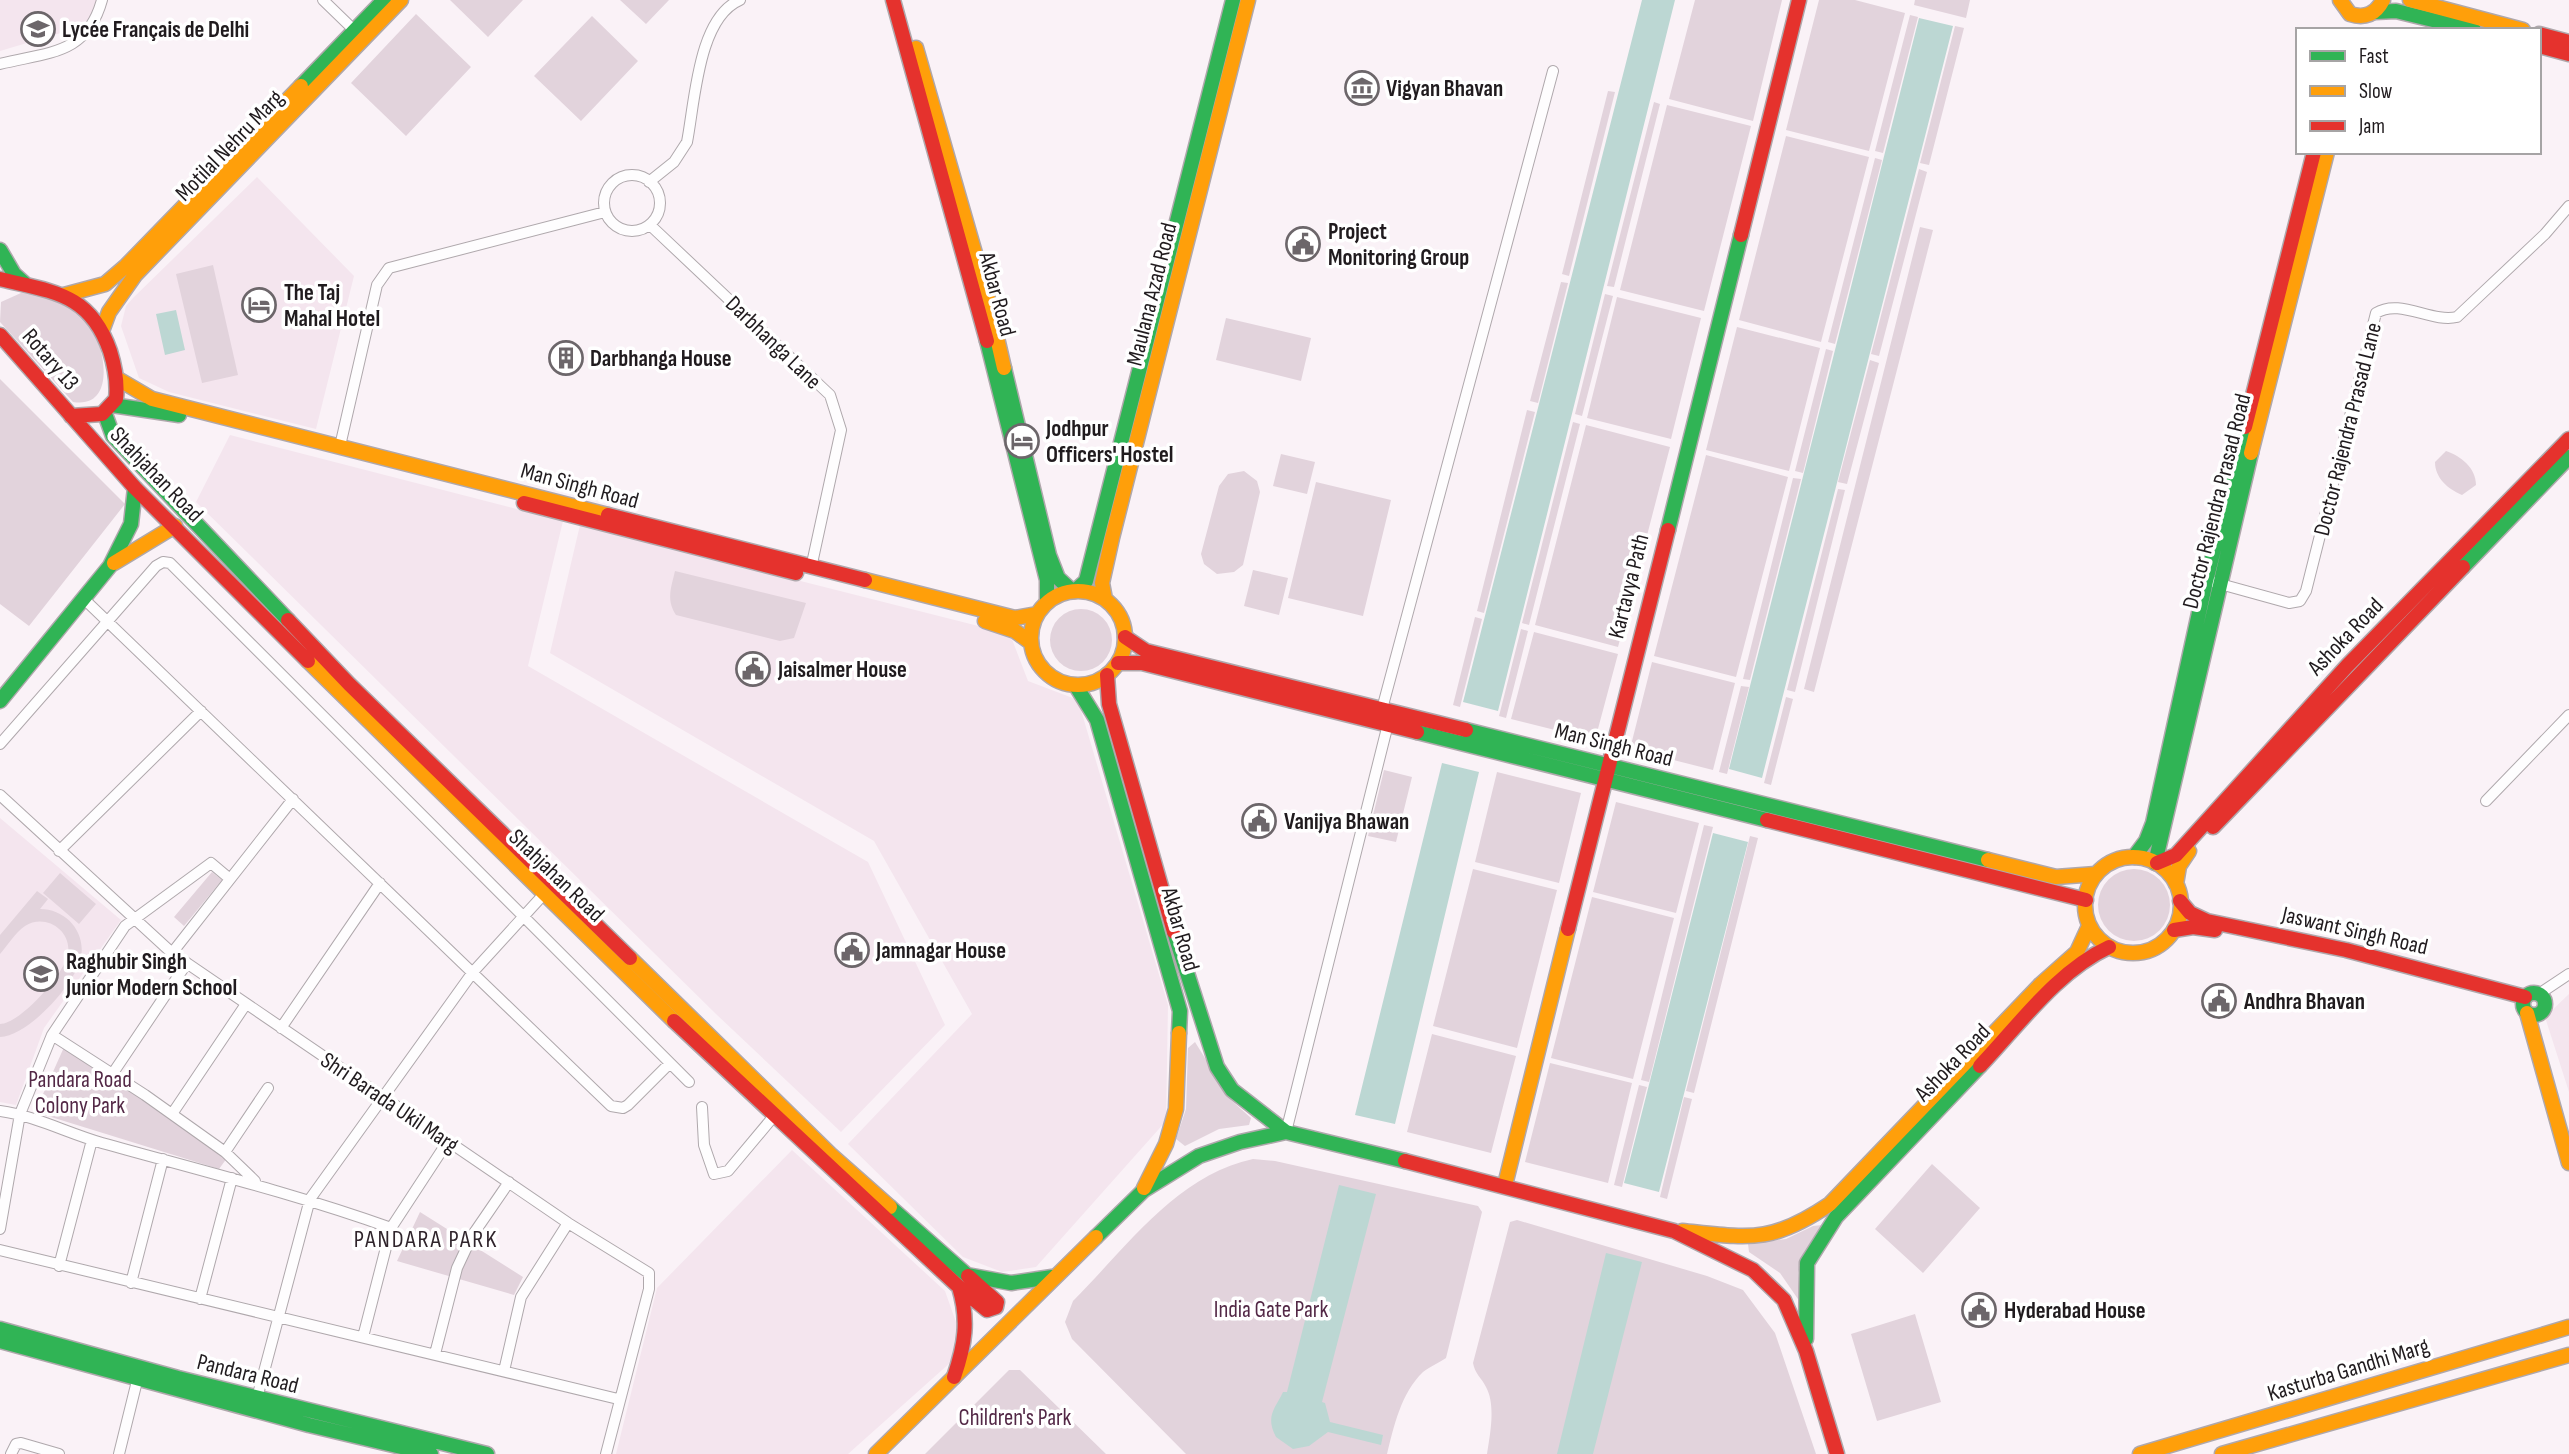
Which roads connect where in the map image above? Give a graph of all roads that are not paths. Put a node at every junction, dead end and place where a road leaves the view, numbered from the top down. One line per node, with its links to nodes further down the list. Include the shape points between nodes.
1 (102, 0): 23 (street, via 89,33 75,44)
2 (323, 0): 18 (street)
3 (384, 0): 18 (main road, Motilal Nehru Marg)
4 (401, 0): 34 (main road, Motilal Nehru Marg, via 135,275 108,312)
5 (740, 0): 27 (street, via 722,14 708,36 687,142)
6 (893, 0): 50 (main road, Akbar Road, via 976,297 1046,580)
7 (902, 0): 47 (main road, Akbar Road, via 988,295 1049,555 1058,578)
8 (1233, 0): 47 (main road, Maulana Azad Road, via 1115,475 1086,581)
9 (1248, 0): 49 (main road, Maulana Azad Road, via 1112,538 1102,583)
10 (1799, 0): 65 (main road, Kartavya Path)
11 (2410, 0): 17 (main road)
12 (2343, 5): 13 (main road, via 2356,17); 14 (main road)
13 (2375, 9): 15 (main road); 16 (main road)
14 (2346, 28)
15 (2360, 28)
16 (2466, 28)
17 (2515, 28)
18 (355, 31): 33 (main road, Motilal Nehru Marg, via 126,266 105,284)
19 (2541, 35): 20 (main road)
20 (2569, 42)
21 (2541, 47): 22 (main road)
22 (2569, 54)
23 (0, 64)
24 (1552, 71): 60 (street)
25 (2314, 154): 46 (main road, Doctor Rajendra Prasad Road)
26 (2326, 154): 46 (main road, Doctor Rajendra Prasad Road)
27 (649, 182): 29 (street, via 634,175 613,182 604,201); 30 (street, via 659,194 660,205)
28 (2569, 206): 46 (street, Doctor Rajendra Prasad Lane, via 2457,317 2398,308 2376,313 2300,601 2289,603)
29 (605, 212): 30 (street, via 611,222 630,232); 40 (street, via 389,268 377,285)
30 (650, 225): 45 (street, Darbhanga Lane, via 830,395 841,430)
31 (0, 250): 32 (main road, via 14,274)
32 (6, 282): 33 (main road, Rotary 13)
33 (65, 296): 34 (main road, Rotary 13, via 88,310)
34 (102, 331): 36 (main road, Rotary 13)
35 (0, 335): 38 (main road, Rotary 13)
36 (118, 379): 37 (main road, Rotary 13, via 119,394); 40 (main road, Man Singh Road, via 152,399)
37 (108, 410): 38 (main road, Rotary 13, via 91,419); 54 (main road, Man Singh Road, via 174,414 415,473 1002,625); 127 (main road, Shahjahan Road, via 113,436 349,684)
38 (71, 416): 42 (main road, Shahjahan Road)
39 (2569, 439): 71 (main road, Ashoka Road, via 2347,666 2176,855)
40 (340, 446): 45 (main road, Man Singh Road)
41 (2569, 457): 75 (main road, Ashoka Road, via 2189,851 2179,866)
42 (135, 488): 43 (main road, Shahjahan Road); 44 (main road, via 131,524)
43 (175, 526): 44 (main road); 76 (main road, Shahjahan Road)
44 (110, 566): 48 (main road)
45 (811, 568): 51 (main road, Man Singh Road, via 1006,616)
46 (2212, 582): 70 (main road, Doctor Rajendra Prasad Road, via 2153,823 2147,841); 71 (main road, Doctor Rajendra Prasad Road)
47 (1074, 591): 49 (main road); 50 (main road)
48 (84, 599): 52 (street); 57 (main road)
49 (1105, 599): 53 (main road, via 1116,609)
50 (1047, 602): 51 (main road)
51 (1037, 614): 54 (main road)
52 (109, 622): 61 (street); 64 (street); 79 (street, via 156,566 170,563)
53 (1125, 637): 55 (main road); 60 (main road, Man Singh Road, via 1146,651)
54 (1031, 640): 58 (main road, via 1041,668)
55 (1118, 663): 56 (main road); 63 (main road, Man Singh Road, via 1142,663)
56 (1107, 675): 58 (main road); 90 (main road, Akbar Road, via 1109,705)
57 (5, 684): 59 (main road)
58 (1076, 686): 92 (main road, Akbar Road, via 1097,720 1180,1011)
59 (0, 701)
60 (1382, 709): 65 (main road, Man Singh Road)
61 (201, 711): 67 (street); 69 (street)
62 (2569, 715): 68 (street)
63 (1388, 724): 65 (main road, Man Singh Road); 104 (street)
64 (0, 744)
65 (1605, 772): 72 (main road, Man Singh Road, via 2060,877 2082,879); 77 (main road, Man Singh Road); 115 (main road, Kartavya Path)
66 (0, 795): 69 (street, Shri Barada Ukil Marg)
67 (293, 799): 73 (street); 74 (street)
68 (2486, 802)
69 (59, 851): 80 (street, Shri Barada Ukil Marg)
70 (2134, 857): 71 (main road); 72 (main road, via 2117,859)
71 (2156, 863): 75 (main road)
72 (2096, 874): 77 (main road)
73 (230, 879): 80 (street, via 211,863); 84 (street)
74 (380, 883): 86 (street); 91 (street)
75 (2176, 884): 78 (main road)
76 (544, 894): 79 (street); 103 (main road, Shahjahan Road)
77 (2086, 900): 81 (main road)
78 (2180, 901): 82 (main road); 89 (main road, Jaswant Singh Road, via 2190,913 2207,920 2346,950)
79 (522, 916): 86 (street); 94 (street)
80 (133, 917): 84 (street, Shri Barada Ukil Marg); 93 (street)
81 (2089, 926): 83 (main road); 119 (main road, Ashoka Road, via 2077,952 2040,984)
82 (2174, 930): 83 (main road, via 2165,941 2140,953); 89 (main road, Jaswant Singh Road, via 2202,928)
83 (2109, 947): 119 (main road, Ashoka Road, via 2064,978)
84 (172, 953): 85 (street, Shri Barada Ukil Marg)
85 (187, 963): 88 (street, Shri Barada Ukil Marg); 95 (street)
86 (473, 972): 94 (street, via 611,1107 628,1105); 98 (street)
87 (2569, 974): 89 (street)
88 (246, 1004): 91 (street, Shri Barada Ukil Marg); 102 (street)
89 (2530, 1004): 105 (main road); 111 (main road)
90 (1202, 1027): 92 (main road); 104 (main road, Akbar Road, via 1217,1067 1232,1090)
91 (281, 1028): 98 (street, Shri Barada Ukil Marg)
92 (1180, 1032): 117 (main road, Akbar Road, via 1176,1109 1166,1144)
93 (52, 1035): 95 (street); 101 (street)
94 (670, 1063): 96 (street)
95 (113, 1073): 102 (street)
96 (689, 1082)
97 (268, 1088): 108 (street)
98 (382, 1097): 107 (street, Shri Barada Ukil Marg); 118 (street)
99 (702, 1107): 103 (street, via 704,1145 714,1174 728,1171)
100 (0, 1111): 101 (street)
101 (20, 1114): 106 (street); 122 (street)
102 (173, 1114): 109 (street)
103 (774, 1116): 127 (main road, Shahjahan Road)
104 (1286, 1132): 115 (main road); 117 (main road, via 1199,1156)
105 (2569, 1134)
106 (92, 1140): 110 (street); 125 (street)
107 (448, 1141): 114 (street, Shri Barada Ukil Marg); 121 (street)
108 (233, 1142): 109 (street); 112 (street)
109 (225, 1152): 112 (street)
110 (163, 1159): 113 (street); 128 (street)
111 (2569, 1163)
112 (245, 1175): 116 (street)
113 (232, 1178): 116 (street); 129 (street)
114 (509, 1182): 120 (street, Shri Barada Ukil Marg); 137 (street, via 461,1259 450,1285)
115 (1504, 1185): 123 (main road)
116 (261, 1186): 118 (street)
117 (1143, 1190): 126 (main road)
118 (310, 1199): 121 (street); 130 (street)
119 (1833, 1210): 123 (main road, via 1767,1235); 136 (main road, via 1807,1264)
120 (568, 1223): 139 (street, via 521,1297); 143 (street, Shri Barada Ukil Marg, via 649,1273 649,1289)
121 (391, 1228): 134 (street)
122 (0, 1229)
123 (1674, 1231): 136 (main road, via 1753,1270 1784,1300)
124 (0, 1250): 125 (street)
125 (59, 1266): 128 (street)
126 (1052, 1277): 127 (main road, via 1011,1283); 131 (main road)
127 (963, 1281): 131 (main road); 141 (main road, via 967,1339)
128 (131, 1283): 129 (street)
129 (200, 1299): 130 (street)
130 (278, 1317): 134 (street); 142 (street)
131 (1008, 1322): 141 (main road)
132 (2569, 1327): 152 (main road, Kasturba Gandhi Marg)
133 (0, 1329): 140 (main road, Pandara Road)
134 (363, 1337): 137 (street)
135 (0, 1341): 140 (main road, Pandara Road)
136 (1806, 1351): 151 (main road)
137 (435, 1354): 139 (street)
138 (2569, 1355): 153 (main road, Kasturba Gandhi Marg)
139 (504, 1371): 143 (street)
140 (139, 1373): 142 (main road, Pandara Road); 146 (street); 147 (main road, Pandara Road, via 309,1425)
141 (954, 1377): 150 (main road)
142 (257, 1398): 148 (main road, Pandara Road)
143 (618, 1399): 149 (street, Shri Barada Ukil Marg)
144 (11, 1454): 145 (street, via 21,1443)
145 (59, 1454)
146 (119, 1454)
147 (431, 1454)
148 (487, 1454)
149 (606, 1454)
150 (876, 1454)
151 (1837, 1454)
152 (2140, 1454)
153 (2222, 1454)

